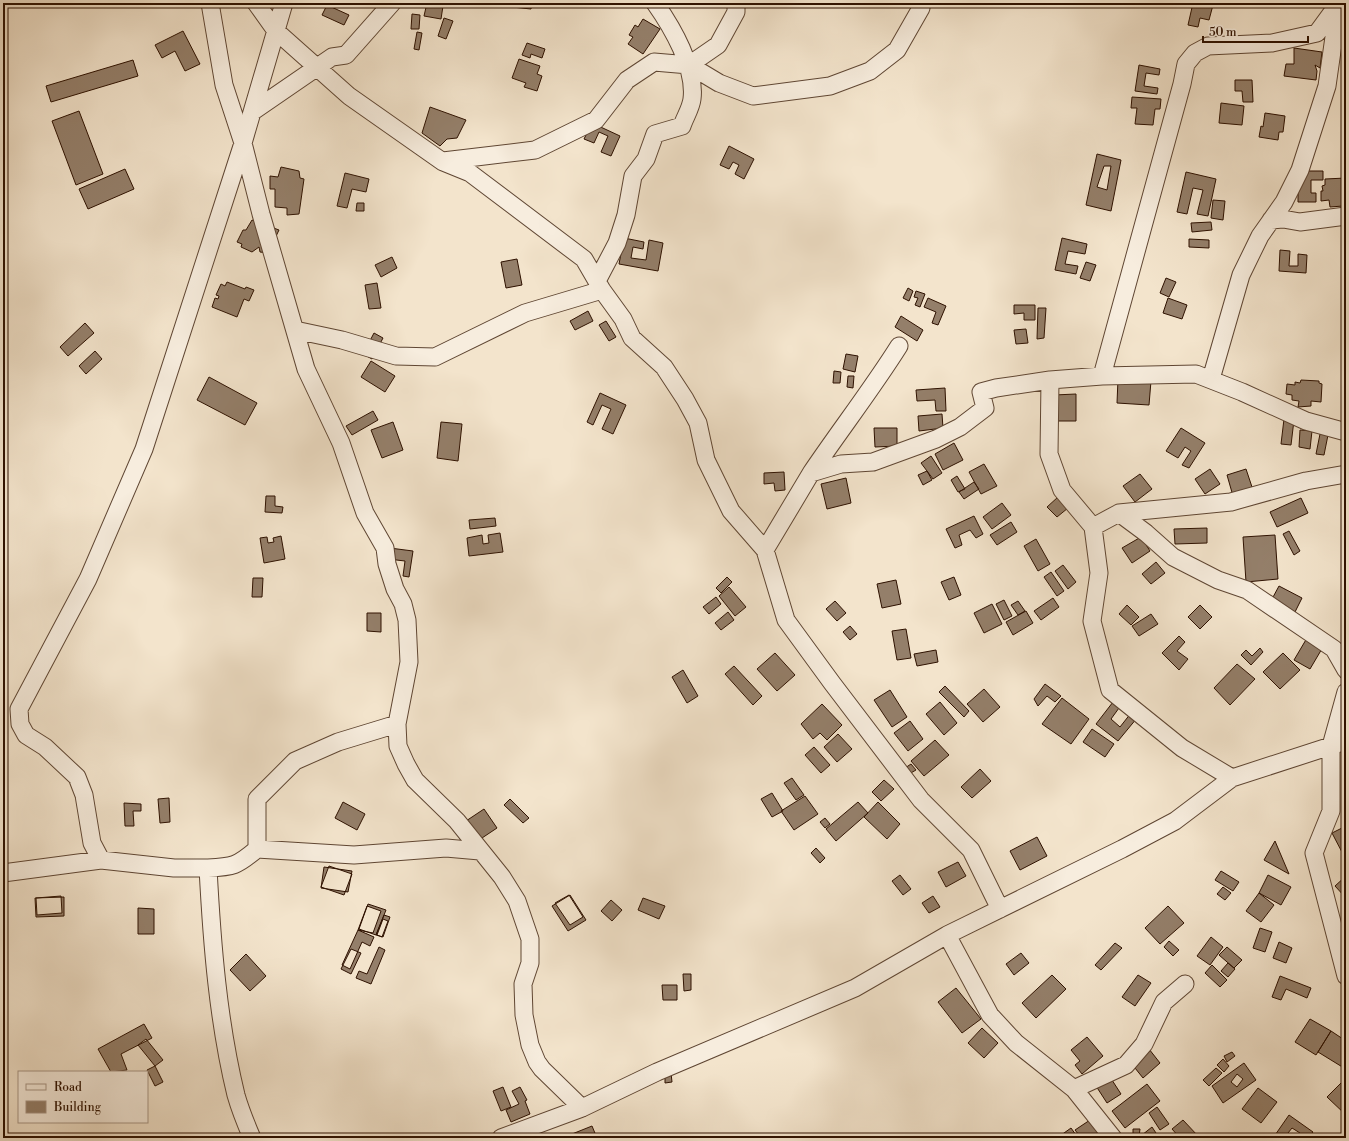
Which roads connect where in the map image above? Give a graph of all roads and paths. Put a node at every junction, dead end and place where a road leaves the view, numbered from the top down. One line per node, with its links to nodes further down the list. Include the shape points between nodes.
1 (210, 3): 14 (street, via 224,85)
2 (256, 3): 9 (street)
3 (284, 3): 9 (street)
4 (392, 3): 12 (street, via 346,54 332,57)
5 (655, 3): 11 (street, via 668,20)
6 (736, 3): 11 (street, via 736,12 718,45)
7 (1339, 4): 10 (street); 21 (street, via 1317,34 1272,43 1208,46 1194,53 1186,64)
8 (921, 8): 11 (street, via 897,50 870,71 830,86 753,96 720,83)
9 (276, 31): 12 (street); 13 (street)
10 (1339, 37): 17 (street, via 1327,86 1300,170 1284,202)
11 (689, 65): 15 (street, via 654,62 627,80 596,120 535,150); 18 (street, via 692,99 682,126 655,134 646,159 633,176 626,216)
12 (317, 67): 13 (street); 15 (street, via 349,96)
13 (252, 112): 14 (street)
14 (243, 143): 19 (street); 37 (street, via 144,449 88,579 19,709 20,724 26,735 45,747 77,776 84,795 92,842)
15 (443, 162): 18 (street, via 470,173 584,259)
16 (1346, 216): 17 (street, via 1300,222)
17 (1271, 220): 22 (street, via 1240,275)
18 (599, 286): 19 (street, via 525,313 435,357 396,356 342,340); 29 (street, via 623,318 632,338 664,367 685,399 698,423 706,460 731,511)
19 (295, 330): 32 (street, via 306,368 341,443 365,513 385,548 394,588 403,604 407,620 409,662)
20 (899, 346): 25 (street)
21 (1102, 376): 22 (street, via 1196,374); 23 (street)
22 (1210, 379): 24 (street, via 1306,421)
23 (1050, 380): 25 (street, via 981,392 985,408 960,427 936,439 873,462 841,464); 28 (street, via 1048,454 1062,490)
24 (1346, 432)
25 (812, 473): 29 (street)
26 (1346, 474): 27 (street, via 1306,481 1231,502)
27 (1120, 513): 28 (street); 30 (street, via 1173,557 1218,580 1247,590 1334,649)
28 (1093, 527): 34 (street, via 1099,573 1092,621 1110,690 1182,748)
29 (765, 550): 40 (street, via 786,620 921,800 971,850)
30 (1346, 670)
31 (1346, 692): 33 (street)
32 (397, 724): 35 (street, via 338,742 295,761 257,799); 36 (street, via 398,746 415,780 458,821)
33 (1338, 743): 34 (street); 42 (street, via 1331,811 1314,853)
34 (1232, 778): 40 (street, via 1175,820)
35 (257, 849): 36 (street, via 354,855 446,848); 38 (street, via 242,862 231,867)
36 (480, 851): 45 (street, via 517,901 530,939 530,963 523,984 524,1015 530,1045 537,1062)
37 (101, 860): 38 (street); 39 (street)
38 (208, 868): 46 (street, via 213,956 222,1022 236,1096)
39 (3, 873)
40 (1000, 910): 41 (street)
41 (947, 935): 44 (street, via 990,1015 1016,1043); 45 (street, via 855,988 657,1072)
42 (1346, 976)
43 (1185, 984): 44 (street, via 1164,1002 1144,1044 1126,1065)
44 (1074, 1089): 48 (street)
45 (582, 1108): 47 (street)
46 (252, 1138)
47 (501, 1138)
48 (1113, 1138)

